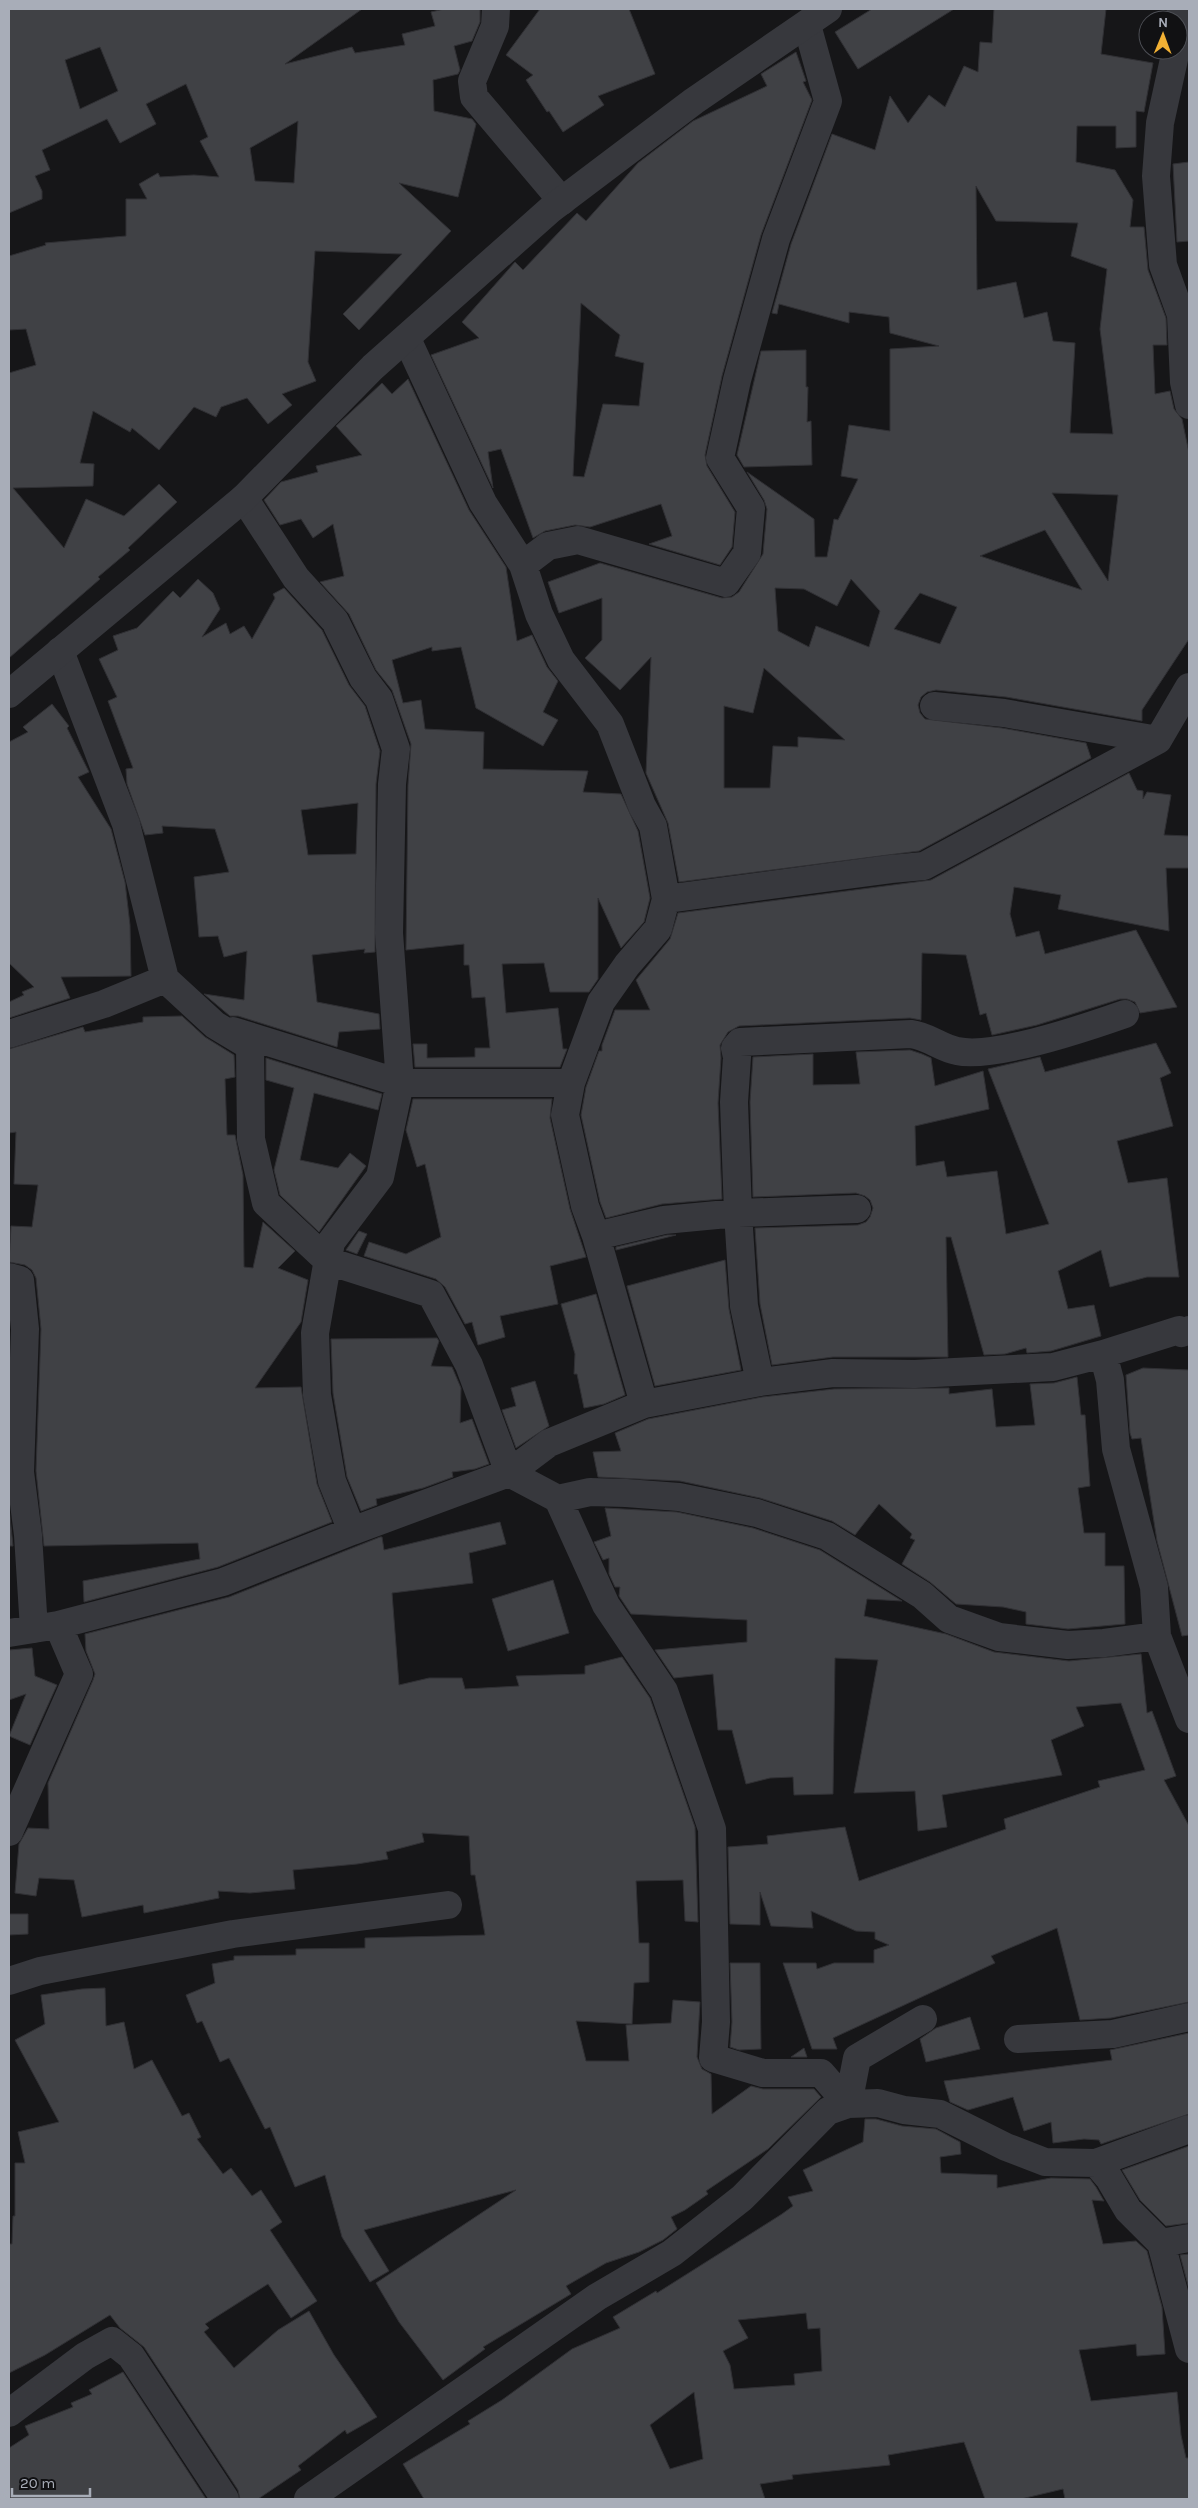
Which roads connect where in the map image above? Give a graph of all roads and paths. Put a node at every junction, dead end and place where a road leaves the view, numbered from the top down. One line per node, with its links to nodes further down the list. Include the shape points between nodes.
1 (496, 9): 4 (street, via 495,26 472,81 474,96)
2 (817, 17): 4 (street, via 694,101); 8 (street, via 828,100 776,239 737,380 720,458 751,508 747,553 726,583 578,540 548,546)
3 (1174, 60): 6 (street, via 1160,123 1156,176 1163,265 1181,315 1184,382)
4 (562, 201): 5 (street)
5 (406, 338): 7 (street, via 372,368); 8 (street, via 483,502)
6 (1189, 405)
7 (244, 498): 9 (street); 19 (street, via 296,578 336,621 363,678 380,698 396,749 388,933)
8 (523, 565): 14 (street, via 539,614 561,660 610,724 653,826)
9 (60, 651): 11 (street); 15 (street, via 126,824)
10 (1189, 687): 13 (street)
11 (9, 694)
12 (934, 706): 13 (street, via 1004,713)
13 (1158, 740): 14 (street, via 924,866)
14 (666, 899): 20 (street, via 658,929 601,1002)
15 (165, 980): 17 (street); 18 (street, via 104,1004)
16 (1125, 1014): 22 (street, via 985,1052 957,1051 911,1034 740,1042 735,1048 734,1102)
17 (215, 1025): 19 (street); 24 (street, via 250,1046 251,1139 266,1202)
18 (9, 1034)
19 (400, 1083): 20 (street); 24 (street, via 380,1177 331,1242)
20 (571, 1083): 23 (street, via 565,1115 585,1206)
21 (857, 1209): 22 (street)
22 (738, 1212): 23 (street, via 664,1220); 28 (street, via 744,1306)
23 (596, 1236): 29 (street)
24 (328, 1261): 30 (street, via 431,1294 469,1365); 32 (street, via 314,1333 317,1395 332,1481)
25 (9, 1277): 33 (street, via 20,1280 25,1328 20,1472)
26 (1189, 1330): 27 (street, via 1182,1333 1179,1330)
27 (1103, 1354): 28 (street, via 1053,1367 915,1374 833,1373); 34 (street, via 1110,1380 1116,1450 1154,1587)
28 (760, 1382): 29 (street)
29 (644, 1404): 30 (street, via 549,1443)
30 (509, 1473): 31 (street); 32 (street)
31 (558, 1499): 34 (street, via 590,1492 626,1493 679,1498 757,1513 826,1536 922,1596 949,1620 999,1638 1068,1645); 42 (street, via 606,1605 664,1691 712,1828 716,2022 713,2058 763,2074 821,2073)
32 (352, 1531): 33 (street, via 223,1582)
33 (34, 1629): 36 (street, via 79,1674)
34 (1157, 1636): 35 (street)
35 (1189, 1719)
36 (9, 1832)
37 (448, 1905): 38 (street, via 233,1934 40,1971)
38 (9, 1981)
39 (1189, 2017): 41 (street, via 1112,2034)
40 (923, 2019): 42 (street, via 857,2058)
41 (1018, 2039)
42 (848, 2104): 44 (street, via 878,2103 940,2114 1029,2158 1045,2162); 50 (street, via 828,2110 742,2198 672,2252 597,2298)
43 (1189, 2128): 44 (street)
44 (1096, 2163): 46 (street, via 1128,2210)
45 (1189, 2238): 46 (street)
46 (1161, 2243): 47 (street)
47 (1189, 2349)
48 (9, 2413): 49 (street, via 85,2356 112,2341 131,2356)
49 (225, 2499)
50 (308, 2499)

